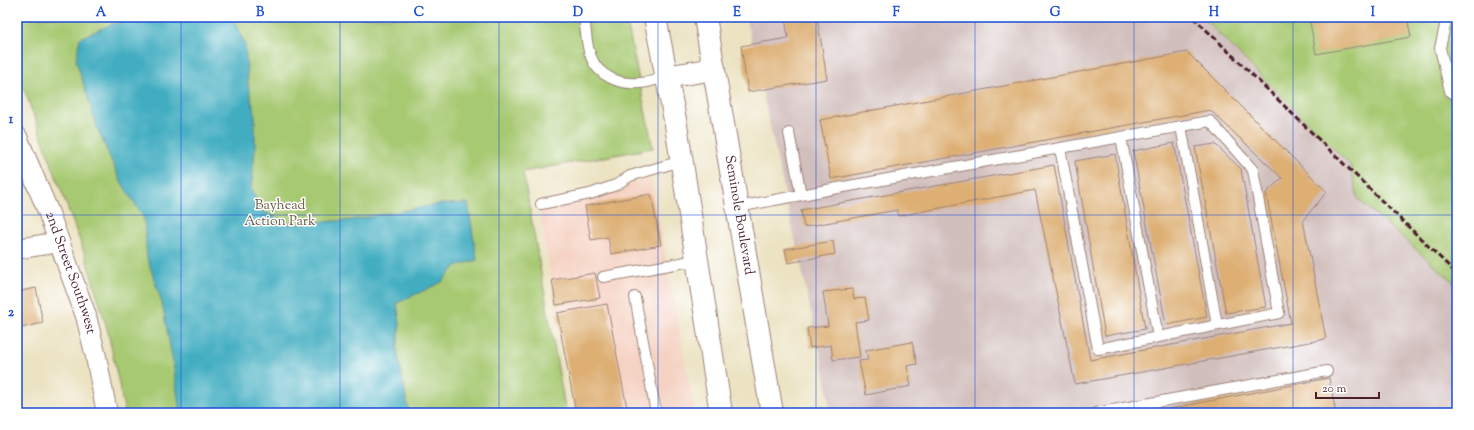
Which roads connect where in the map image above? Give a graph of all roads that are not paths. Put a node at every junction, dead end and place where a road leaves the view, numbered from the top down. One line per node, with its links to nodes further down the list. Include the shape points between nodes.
1 (584, 17): 6 (lane, via 590,56 598,70 625,84)
2 (655, 17): 6 (main road)
3 (705, 17): 5 (main road, Seminole Boulevard)
4 (1447, 17): 7 (lane, via 1440,48 1450,91)
5 (714, 69): 6 (main road); 16 (main road, Seminole Boulevard)
6 (666, 77): 13 (main road)
7 (1457, 96)
8 (1181, 126): 11 (lane); 22 (lane); 22 (lane, via 1210,121 1253,170 1279,313)
9 (789, 133): 14 (lane)
10 (17, 137): 17 (street, 2nd Street Southwest)
11 (1121, 137): 12 (lane); 23 (lane)
12 (1060, 148): 14 (lane); 23 (lane, via 1098,349)
13 (681, 161): 15 (lane, via 630,176 616,185 590,194); 19 (main road)
14 (801, 196): 16 (lane)
15 (542, 204)
16 (738, 207): 28 (main road, Seminole Boulevard)
17 (59, 242): 18 (street); 25 (street, 2nd Street Southwest, via 86,316)
18 (17, 249)
19 (697, 260): 20 (lane); 27 (main road)
20 (603, 277)
21 (635, 297): 26 (lane)
22 (1217, 325): 23 (lane)
23 (1158, 337)
24 (1327, 371): 29 (lane)
25 (107, 413)
26 (656, 413)
27 (721, 413)
28 (772, 413)
29 (1096, 413)

